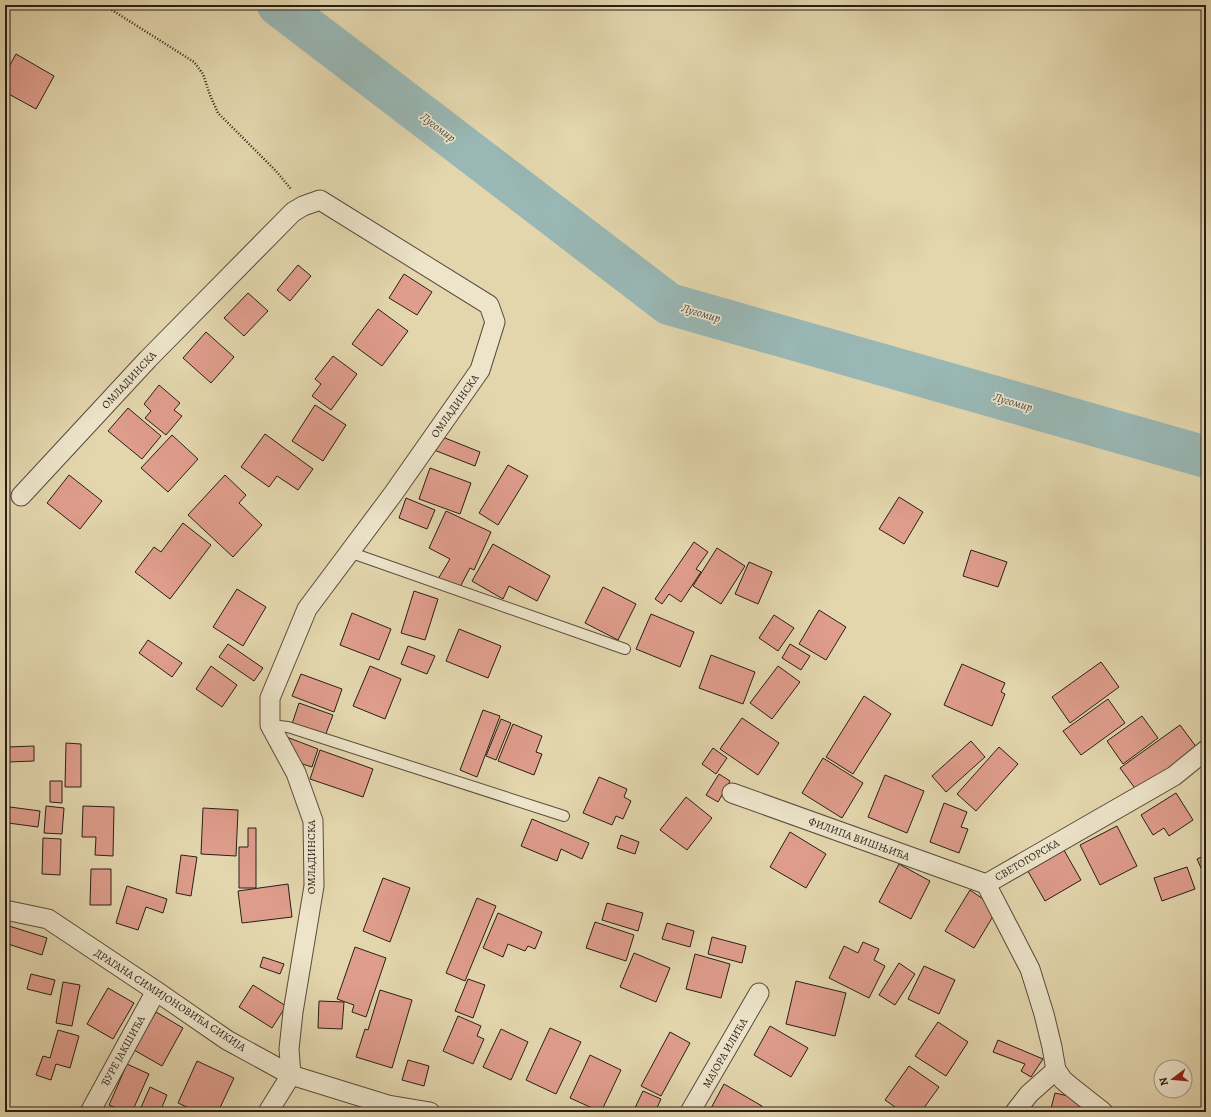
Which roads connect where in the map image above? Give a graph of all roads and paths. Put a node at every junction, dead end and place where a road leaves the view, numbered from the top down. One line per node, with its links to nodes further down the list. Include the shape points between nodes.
1 (104, 5): 2 (path, via 194,62 203,74 218,113 276,171)
2 (303, 206): 3 (street, ОМЛАДИНСКА, via 293,212 148,359); 4 (street, ОМЛАДИНСКА, via 320,200 489,304 495,322 480,370)
3 (21, 496)
4 (349, 552): 5 (lane); 6 (street, ОМЛАДИНСКА, via 307,609 270,698)
5 (625, 649)
6 (270, 725): 9 (lane, via 288,727); 15 (street, ОМЛАДИНСКА, via 296,773 313,821 314,886 289,1049)
7 (1206, 750): 10 (street, СВЕТОГОРСКА, via 1174,776)
8 (732, 793): 10 (street, ФИЛИПА ВИШЊИЋА)
9 (564, 816)
10 (986, 884): 14 (street, СВЕТОГОРСКА, via 1030,969 1044,1014)
11 (5, 910): 12 (street, ДРАГАНА СИМИЈОНОВИЋА СИКИЈА, via 48,919)
12 (156, 991): 15 (street, ДРАГАНА СИМИЈОНОВИЋА СИКИЈА, via 227,1040); 16 (street, ЂУРЕ ЈАКШИЋА)
13 (759, 993): 19 (street, МАЈОРА ИЛИЋА)
14 (1056, 1070): 20 (street, via 1029,1094); 21 (street, via 1063,1080)
15 (291, 1075): 17 (street); 18 (street, ДРАГАНА СИМИЈОНОВИЋА СИКИЈА, via 388,1104)
16 (90, 1112)
17 (268, 1112)
18 (430, 1112)
19 (690, 1112)
20 (1014, 1112)
21 (1103, 1112)

